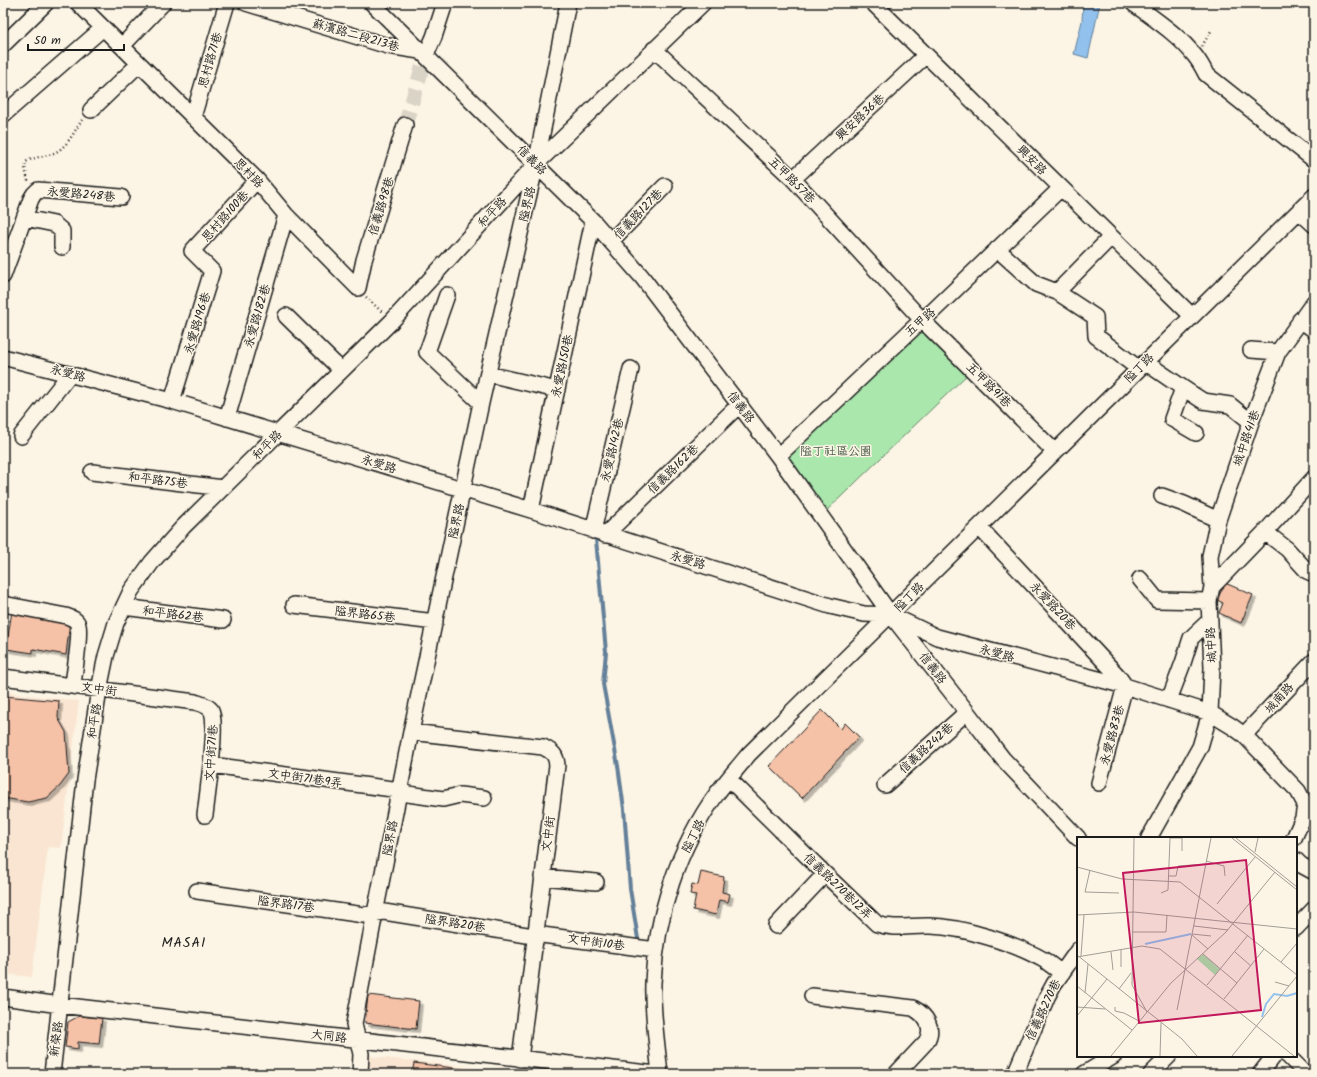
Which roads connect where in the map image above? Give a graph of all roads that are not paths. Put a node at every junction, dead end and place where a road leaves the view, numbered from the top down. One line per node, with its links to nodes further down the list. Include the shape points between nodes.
1 (46, 3): 13 (street)
2 (78, 3): 12 (street, 思村路)
3 (163, 3): 14 (street)
4 (227, 3): 21 (street, 思村路71巷)
5 (246, 3): 16 (street, 蘇濱路二段213巷, via 388,46)
6 (372, 3): 16 (street, 信義路)
7 (445, 3): 16 (street, via 434,38)
8 (568, 3): 24 (street, 隘界路)
9 (703, 3): 15 (street, 和平路)
10 (873, 3): 17 (street, 興安路)
11 (1133, 3): 23 (street, via 1183,42 1196,56 1206,74)
12 (103, 28): 14 (street, 思村路); 20 (street)
13 (3, 45)
14 (122, 46): 18 (street, 思村路)
15 (654, 49): 24 (street, 和平路); 25 (street, 五甲路57巷)
16 (423, 53): 24 (street, 信義路)
17 (926, 55): 25 (street, 興安路36巷); 28 (street, 興安路)
18 (139, 64): 19 (street); 21 (street, 思村路)
19 (90, 110)
20 (3, 115)
21 (193, 117): 26 (street, 思村路)
22 (405, 125): 42 (street, 信義路98巷)
23 (1314, 160)
24 (536, 164): 34 (street, 信義路); 56 (street, 和平路, via 391,322); 58 (street, 隘界路)
25 (793, 179): 48 (street, 五甲路57巷)
26 (257, 180): 32 (street, 思村路); 40 (street, 思村路100巷)
27 (665, 186): 37 (street, 信義路127巷)
28 (1061, 188): 36 (street, 興安路); 39 (street, 五甲路)
29 (1314, 196): 31 (street, 隘丁路)
30 (121, 197): 33 (street, 永愛路248巷, via 38,190 31,199)
31 (1299, 211): 35 (street); 47 (street, 隘丁路)
32 (286, 215): 42 (street, 思村路); 64 (street, 永愛路182巷)
33 (25, 218): 38 (street, via 54,224 62,230); 41 (street, 永愛路248巷)
34 (593, 221): 37 (street, 信義路); 60 (street, 永愛路150巷)
35 (1314, 225)
36 (1111, 237): 43 (street); 47 (street, 興安路)
37 (611, 241): 63 (street, 信義路)
38 (62, 247)
39 (997, 250): 43 (street, via 1036,284); 48 (street, 五甲路)
40 (192, 251): 61 (street, 永愛路196巷, via 212,271)
41 (3, 276)
42 (358, 288)
43 (1057, 292): 54 (street, via 1095,317 1096,336)
44 (446, 295): 62 (street, via 427,352)
45 (1314, 302): 49 (street, 城中路41巷)
46 (286, 316): 56 (street)
47 (1192, 316): 54 (street, 隘丁路)
48 (922, 320): 69 (street, 五甲路91巷); 70 (street, 五甲路)
49 (1300, 320): 50 (street); 52 (street, 城中路41巷)
50 (1314, 330)
51 (1251, 350): 52 (street)
52 (1278, 352): 65 (street, 城中路41巷)
53 (3, 357): 57 (street, 永愛路)
54 (1142, 366): 59 (street); 69 (street, 隘丁路)
55 (631, 368): 80 (street, 永愛路142巷)
56 (341, 370): 67 (street, 和平路)
57 (70, 374): 61 (street, 永愛路); 68 (street)
58 (488, 374): 60 (street); 62 (street, 隘界路)
59 (1182, 388): 65 (street, via 1203,401 1230,405); 66 (street, via 1172,419)
60 (557, 390): 76 (street, 永愛路150巷)
61 (172, 401): 64 (street, 永愛路)
62 (481, 403): 74 (street, 隘界路)
63 (740, 404): 70 (street, 信義路); 80 (street, 信義路162巷)
64 (227, 418): 67 (street, 永愛路)
65 (1251, 422): 77 (street, 城中路41巷)
66 (1196, 433)
67 (278, 434): 73 (street, 和平路); 74 (street, 永愛路)
68 (21, 436)
69 (1055, 452): 78 (street, 隘丁路)
70 (778, 456): 88 (street, 信義路)
71 (92, 472): 73 (street, 和平路75巷)
72 (1314, 478): 79 (street, 城中路)
73 (223, 488): 87 (street, 和平路, via 152,562 131,591)
74 (463, 490): 76 (street, 永愛路); 91 (street, 隘界路)
75 (1162, 496): 77 (street)
76 (532, 510): 80 (street, 永愛路)
77 (1218, 520): 83 (street, 城中路41巷, via 1210,556)
78 (979, 527): 88 (street, 隘丁路); 95 (street, 永愛路20巷)
79 (1265, 532): 81 (street, via 1287,549 1307,571); 83 (street, 城中路)
80 (599, 533): 88 (street, 永愛路, via 830,606 864,614)
81 (1314, 574)
82 (1140, 579): 84 (street, via 1157,600)
83 (1212, 586): 84 (street, 城中路)
84 (1208, 601): 90 (street, 城中路)
85 (3, 604): 94 (street, via 73,618 78,624 79,633)
86 (294, 605): 91 (street, 隘界路65巷)
87 (124, 607): 89 (street, 和平路62巷); 96 (street, 和平路, via 116,623)
88 (892, 615): 95 (street, 永愛路, via 937,637); 99 (street, 信義路); 104 (street, 隘丁路, via 749,754)
89 (223, 620)
90 (1209, 621): 97 (street, via 1191,638); 100 (street, 城中路, via 1212,668)
91 (435, 622): 101 (street, 隘界路)
92 (1314, 661): 102 (street, 城南路)
93 (3, 677): 94 (street, 文中街)
94 (73, 685): 96 (street, 文中街)
95 (1125, 686): 97 (street, 永愛路); 105 (street, 永愛路83巷)
96 (99, 690): 98 (street, 文中街); 131 (street, 和平路, via 84,787)
97 (1169, 700): 100 (street, 永愛路)
98 (195, 702): 103 (street, 文中街71巷, via 211,711)
99 (966, 712): 106 (street, 信義路242巷); 112 (street, 信義路, via 1003,759)
100 (1210, 713): 102 (street, 永愛路); 113 (street, 城中路, via 1200,747)
101 (411, 732): 107 (street, 隘界路); 118 (street, 文中街, via 543,747 551,751 556,757 557,765)
102 (1244, 735): 110 (street, 永愛路, via 1298,791)
103 (211, 765): 107 (street, 文中街71巷9弄); 111 (street, 文中街71巷)
104 (729, 779): 117 (street, 信義路270巷12弄); 126 (street, 隘丁路, via 695,829 674,875 664,908)
105 (1099, 783)
106 (885, 785)
107 (400, 790): 109 (street, 文中街71巷9弄, via 408,794 444,799 460,795); 122 (street, 隘界路)
108 (1314, 791): 110 (street)
109 (484, 798)
110 (1305, 804): 114 (street)
111 (205, 814)
112 (1077, 837)
113 (1150, 837)
114 (1294, 837)
115 (1297, 861): 116 (street)
116 (1314, 872)
117 (825, 874): 123 (street); 128 (street, 信義路270巷12弄, via 877,924 963,930 1031,953)
118 (542, 877): 119 (street); 125 (street, 文中街)
119 (596, 882)
120 (197, 891): 122 (street, 隘界路17巷, via 364,915)
121 (1314, 909): 124 (street)
122 (375, 913): 125 (street, 隘界路20巷, via 384,912); 132 (street, 隘界路, via 354,1024)
123 (776, 926)
124 (1297, 927)
125 (535, 935): 126 (street, 文中街10巷); 137 (street, 文中街)
126 (656, 950): 141 (street, 隘丁路, via 653,984)
127 (1077, 951): 128 (street, 信義路270巷)
128 (1062, 973): 143 (street, 信義路270巷, via 1047,997)
129 (812, 996): 142 (street, via 913,1008 920,1012 930,1029 930,1037)
130 (3, 997): 131 (street, 大同路)
131 (60, 1004): 132 (street, 大同路); 138 (street, 新榮路)
132 (357, 1040): 137 (street, 大同路); 139 (street, 隘界路, via 361,1054)
133 (1112, 1057): 144 (street)
134 (1169, 1057): 145 (street)
135 (1273, 1057): 146 (street)
136 (1289, 1057): 147 (street)
137 (520, 1059): 140 (street, 大同路)
138 (52, 1074)
139 (360, 1074)
140 (656, 1074)
141 (660, 1074)
142 (896, 1074)
143 (1015, 1074)
144 (1084, 1074)
145 (1151, 1074)
146 (1260, 1074)
147 (1306, 1074)

